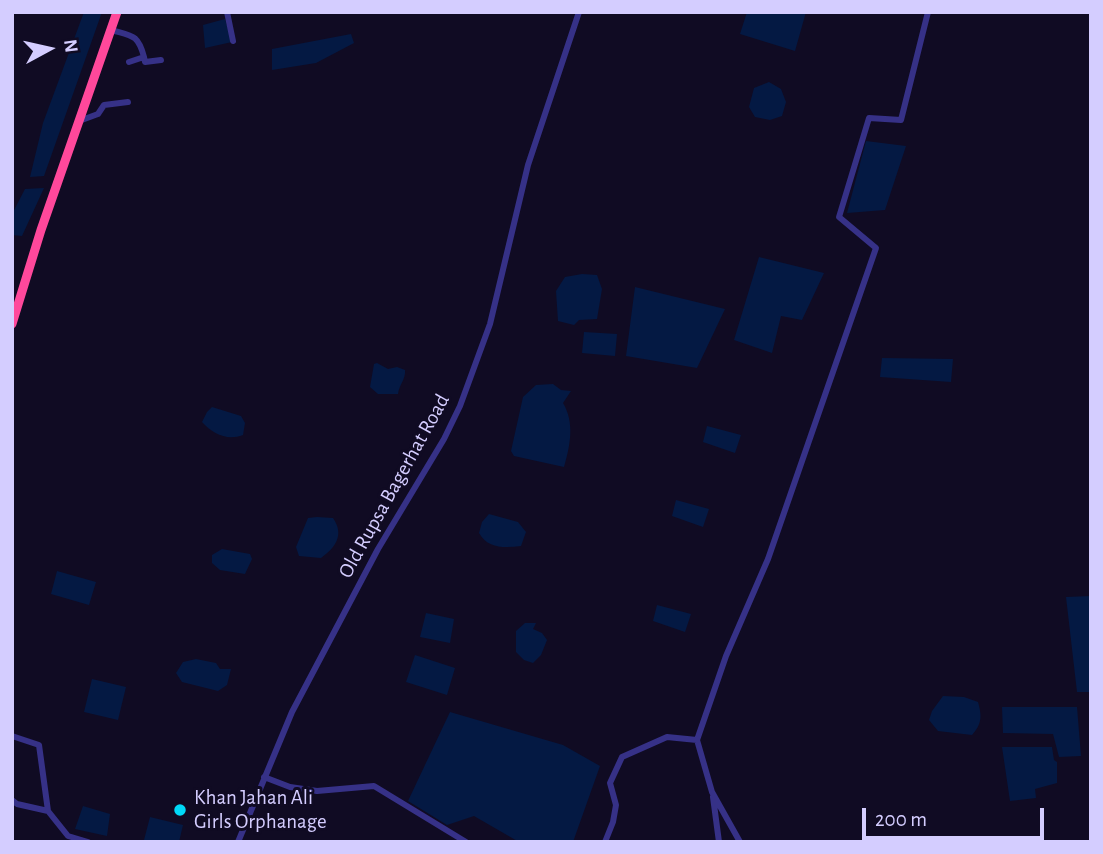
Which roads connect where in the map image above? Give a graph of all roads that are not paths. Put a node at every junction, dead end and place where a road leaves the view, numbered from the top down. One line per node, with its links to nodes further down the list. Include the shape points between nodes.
1 (117, 12): 5 (highway)
2 (227, 12): 6 (street)
3 (579, 12): 15 (street, Old Rupsa Bagerhat Road, via 528,165 490,324 460,406 292,712)
4 (928, 12): 14 (street, via 901,120 869,118 839,217 876,248 768,559 726,656)
5 (111, 30): 7 (street, via 136,37); 11 (highway)
6 (233, 41)
7 (144, 57): 8 (street, via 145,62); 9 (street)
8 (161, 61)
9 (129, 62)
10 (128, 102): 11 (street, via 104,105 98,114)
11 (79, 121): 12 (highway)
12 (12, 324)
13 (12, 736): 18 (street, via 39,745)
14 (697, 740): 16 (street); 22 (street, via 667,737 622,757 611,783 616,805)
15 (264, 777): 20 (street, Old Rupsa Bagerhat Road); 21 (street, via 317,791 373,786)
16 (712, 792): 23 (street); 24 (street)
17 (12, 800): 18 (street)
18 (48, 811): 19 (street, via 68,836)
19 (88, 842)
20 (238, 842)
21 (466, 842)
22 (605, 842)
23 (719, 842)
24 (740, 842)

